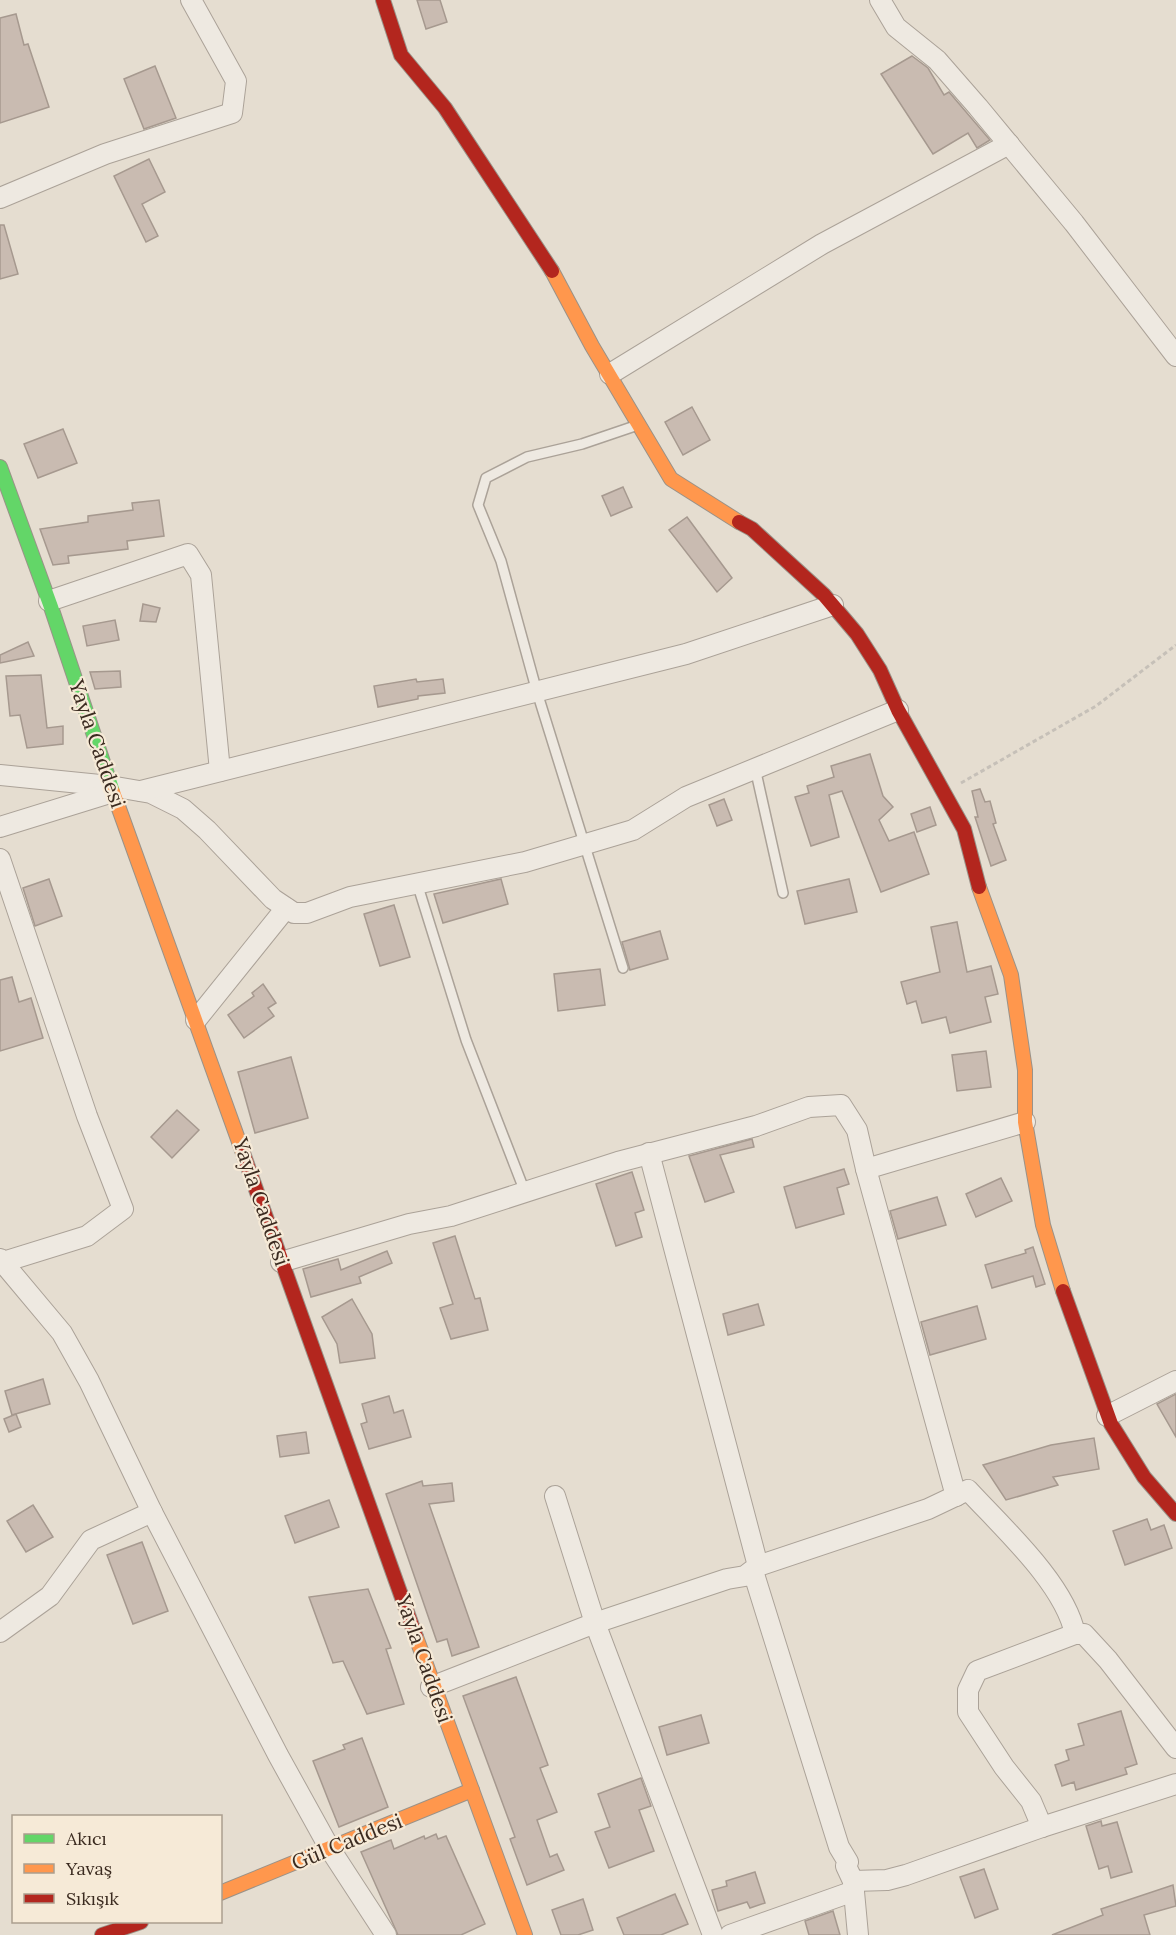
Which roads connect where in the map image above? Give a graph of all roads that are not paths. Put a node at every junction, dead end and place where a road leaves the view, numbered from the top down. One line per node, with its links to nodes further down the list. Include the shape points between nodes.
1 (191, 0): 5 (street, via 236,81 232,112 105,153)
2 (384, 0): 7 (street, via 401,55 445,108 498,187 549,265)
3 (880, 0): 4 (street, via 896,27 937,60)
4 (1009, 144): 6 (street); 7 (street, via 822,244)
5 (0, 198)
6 (1176, 356)
7 (610, 374): 8 (street)
8 (640, 424): 11 (street, via 671,479 752,529); 12 (lane, via 527,457 486,478 478,505 501,561)
9 (0, 467): 10 (street, Yayla Caddesi)
10 (49, 601): 15 (street, via 188,554 201,574); 17 (street, Yayla Caddesi)
11 (833, 605): 12 (street, via 686,654); 13 (street, via 880,670)
12 (537, 692): 15 (street); 20 (lane)
13 (898, 710): 14 (street); 27 (street, via 963,829 981,895 1011,975 1025,1070)
14 (754, 768): 20 (street, via 686,797 633,830); 23 (lane)
15 (220, 771): 18 (street)
16 (0, 775): 17 (street)
17 (111, 789): 18 (street); 19 (street); 26 (street, Yayla Caddesi)
18 (141, 791): 24 (street, via 183,809)
19 (0, 827)
20 (584, 846): 22 (street); 25 (lane)
21 (0, 859): 31 (street, via 87,1116 123,1209 87,1236)
22 (417, 883): 24 (street, via 350,897 307,914 294,914); 30 (lane, via 466,1040)
23 (783, 893)
24 (286, 908): 26 (street)
25 (623, 968)
26 (196, 1020): 32 (street, Yayla Caddesi)
27 (1025, 1122): 29 (street); 34 (street, via 1043,1225)
28 (649, 1153): 29 (street, via 756,1126 809,1107 841,1105 857,1130); 30 (street); 39 (street)
29 (866, 1169): 36 (street)
30 (525, 1192): 32 (street)
31 (1, 1262): 37 (street, via 62,1332)
32 (281, 1262): 43 (street, Yayla Caddesi, via 397,1581)
33 (1176, 1381): 34 (street)
34 (1107, 1416): 38 (street, via 1144,1477)
35 (555, 1496): 40 (street)
36 (956, 1496): 39 (street); 42 (street, via 968,1490 1028,1554 1072,1618)
37 (152, 1512): 41 (street, via 91,1540 50,1596); 48 (street)
38 (1176, 1514)
39 (755, 1569): 40 (street); 49 (street)
40 (595, 1623): 43 (street); 55 (street)
41 (0, 1632)
42 (1075, 1634): 44 (street, via 1089,1637); 47 (street, via 977,1671 968,1690 968,1712 1030,1801)
43 (431, 1687): 46 (street, Yayla Caddesi)
44 (1176, 1748)
45 (1176, 1784): 47 (street)
46 (472, 1790): 48 (street, Gül Caddesi); 54 (street, Yayla Caddesi)
47 (1042, 1827): 49 (street, via 906,1875)
48 (330, 1849): 50 (street, Gül Caddesi); 53 (street)
49 (853, 1886): 56 (street); 57 (street)
50 (222, 1892)
51 (138, 1923): 52 (street)
52 (102, 1935)
53 (386, 1935)
54 (525, 1935)
55 (713, 1935)
56 (730, 1935)
57 (858, 1935)

